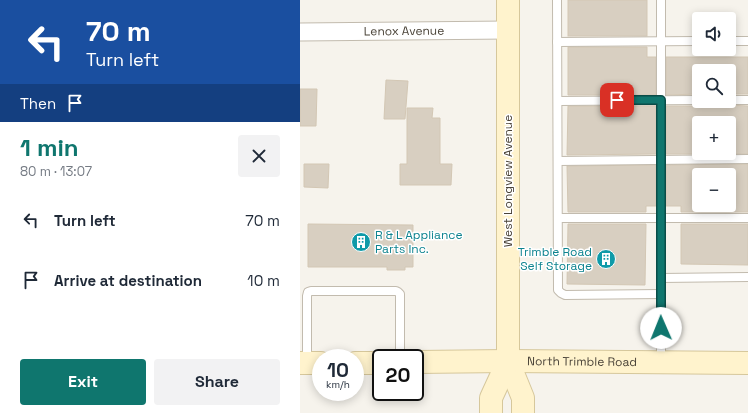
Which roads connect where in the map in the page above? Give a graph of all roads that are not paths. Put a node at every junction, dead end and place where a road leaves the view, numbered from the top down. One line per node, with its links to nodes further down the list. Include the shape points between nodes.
1 (508, 0): 4 (street, West Longview Avenue)
2 (557, 0): 9 (lane)
3 (661, 0): 10 (lane)
4 (508, 30): 5 (street, Lenox Avenue); 27 (street, West Longview Avenue)
5 (300, 32)
6 (692, 41): 10 (lane)
7 (736, 41): 8 (lane)
8 (748, 41)
9 (558, 42): 10 (lane); 15 (lane)
10 (661, 42): 11 (lane)
11 (661, 100): 12 (lane); 15 (lane); 18 (lane)
12 (692, 100)
13 (736, 100): 14 (lane)
14 (748, 100)
15 (558, 101): 17 (lane)
16 (748, 159): 18 (lane)
17 (558, 160): 18 (lane); 19 (lane)
18 (661, 160): 20 (lane)
19 (558, 218): 20 (lane); 24 (lane, via 558,290 561,293)
20 (661, 218): 21 (lane); 23 (lane)
21 (748, 218)
22 (748, 277): 23 (lane)
23 (661, 278): 24 (lane)
24 (661, 294): 28 (lane)
25 (400, 349): 29 (lane, via 398,292 311,291 307,296)
26 (424, 362): 27 (street, North Trimble Road)
27 (508, 362): 28 (street, North Trimble Road); 31 (street, West Longview Avenue, via 491,398); 32 (street, West Longview Avenue, via 523,398)
28 (661, 362): 30 (street, North Trimble Road)
29 (309, 363)
30 (748, 363)
31 (491, 413)
32 (523, 413)

